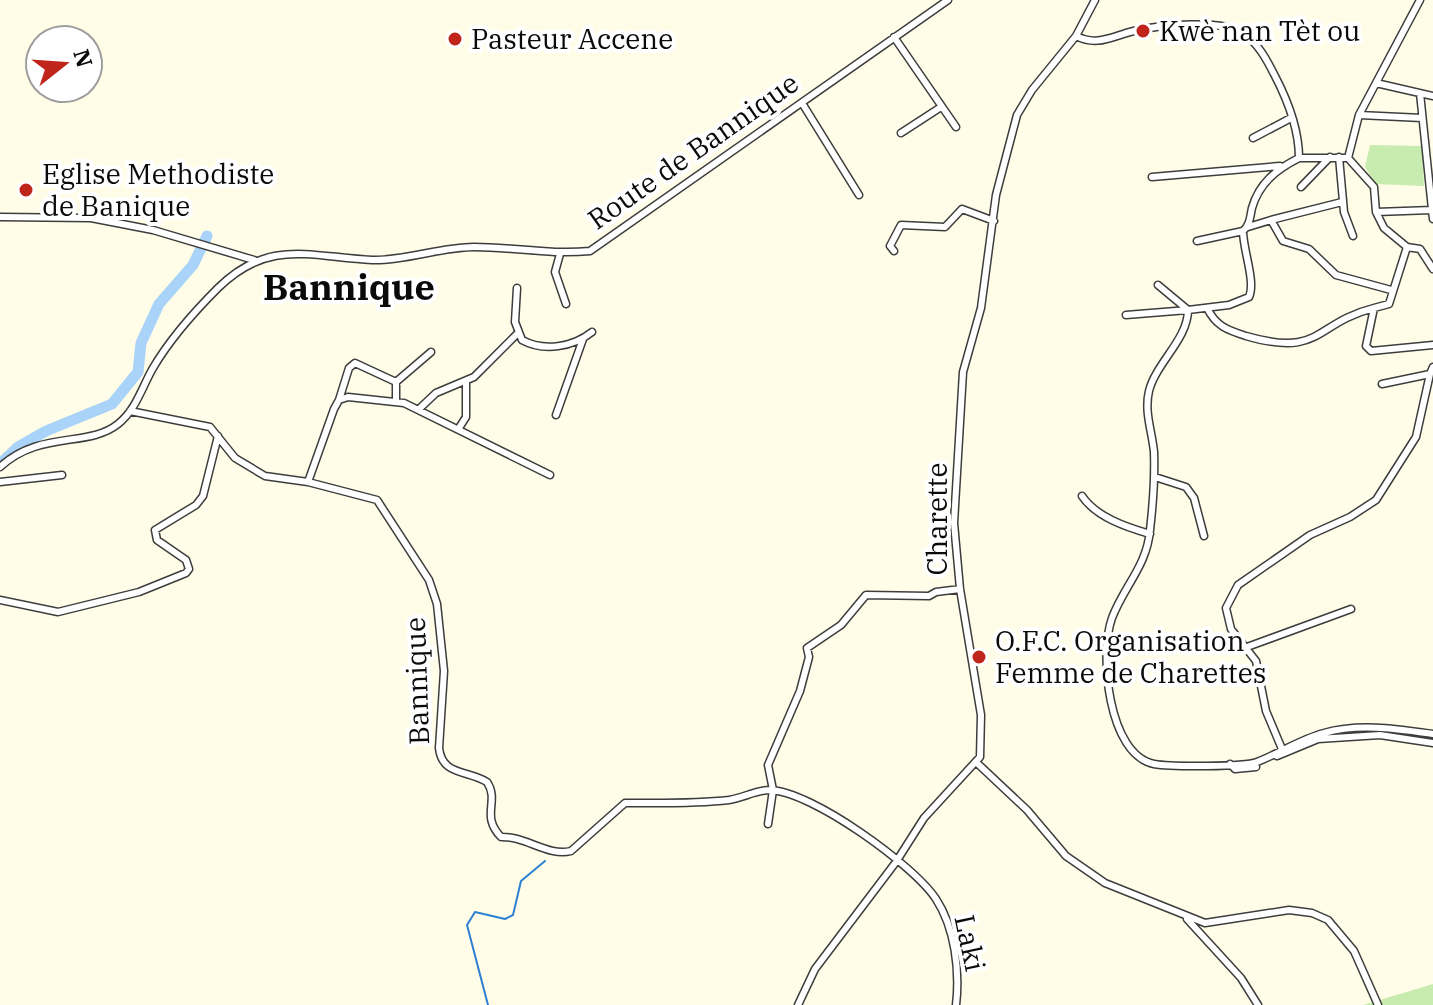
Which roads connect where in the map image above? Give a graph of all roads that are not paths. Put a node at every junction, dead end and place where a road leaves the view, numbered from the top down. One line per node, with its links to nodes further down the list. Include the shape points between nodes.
1 (948, 0): 5 (street, Route de Bannique)
2 (1095, 0): 4 (street, Charette)
3 (1420, 0): 6 (street)
4 (1076, 36): 12 (street, via 1100,42 1177,26 1241,31 1266,59); 31 (street, Charette, via 1017,115)
5 (894, 37): 9 (street, Route de Bannique); 10 (street)
6 (1376, 83): 7 (street); 11 (street)
7 (1420, 93): 8 (street); 13 (street)
8 (1433, 96)
9 (802, 103): 24 (street); 37 (street, Route de Bannique, via 590,251)
10 (941, 107): 14 (street); 15 (street)
11 (1359, 115): 13 (street); 20 (street)
12 (1291, 118): 16 (street); 19 (street)
13 (1422, 118): 26 (street)
14 (956, 127)
15 (901, 133)
16 (1253, 138)
17 (1330, 157): 18 (street); 19 (street); 23 (street)
18 (1339, 157): 20 (street); 25 (street)
19 (1299, 158): 21 (street)
20 (1348, 158): 27 (street, via 1374,187)
21 (1283, 166): 22 (street); 32 (street, via 1257,193)
22 (1152, 177)
23 (1301, 187)
24 (859, 195)
25 (1342, 202): 30 (street); 33 (street)
26 (1432, 210): 27 (street); 29 (street)
27 (1376, 212): 35 (street, via 1384,228)
28 (0, 217): 38 (street, via 91,218)
29 (1433, 219)
30 (1271, 220): 32 (street); 42 (street, via 1283,241 1309,249 1336,275)
31 (994, 221): 36 (street, via 962,209 945,227 901,225 890,246); 73 (street, Charette, via 981,308 963,372 954,523)
32 (1246, 229): 34 (street); 44 (street, via 1252,291 1242,301)
33 (1353, 236)
34 (1197, 241)
35 (1407, 247): 39 (street, via 1420,249); 42 (street)
36 (894, 251)
37 (560, 254): 38 (street, Route de Bannique, via 474,247 373,260 292,252); 43 (street, via 555,272)
38 (254, 260): 60 (street, Route de Bannique, via 218,288 184,326)
39 (1433, 269)
40 (1158, 285): 46 (street)
41 (517, 288): 49 (street)
42 (1391, 290): 45 (street, via 1389,304)
43 (564, 301)
44 (1207, 308): 45 (street, via 1227,330 1295,345); 46 (street)
45 (1374, 308): 51 (street, via 1366,346 1371,351)
46 (1188, 310): 47 (street); 67 (street, via 1185,326 1149,393)
47 (1126, 315)
48 (592, 332): 50 (street)
49 (517, 334): 50 (street, via 543,347); 55 (street)
50 (583, 339): 61 (street)
51 (1433, 345)
52 (431, 352): 54 (street)
53 (1432, 370): 56 (street); 76 (street, via 1416,437 1376,500 1310,535 1238,585 1226,608 1231,629)
54 (396, 382): 57 (street, via 355,363); 58 (street)
55 (466, 383): 59 (street, via 436,393); 62 (street, via 466,417)
56 (1382, 384)
57 (339, 400): 58 (street); 69 (street)
58 (396, 402): 59 (street)
59 (418, 410): 62 (street)
60 (130, 411): 63 (street, Bannique, via 210,427); 64 (street, Route de Bannique, via 100,432 35,445)
61 (556, 415)
62 (459, 428): 66 (street)
63 (218, 436): 69 (street, Bannique, via 235,458 255,471); 74 (street, via 203,496 155,530 157,540 186,560 186,573 139,592 58,612)
64 (0, 467)
65 (62, 475): 68 (street)
66 (550, 475)
67 (1155, 477): 71 (street); 72 (street, via 1186,487)
68 (0, 482)
69 (308, 482): 82 (street, Bannique, via 377,500 429,580 443,644 440,756 448,769 487,782 492,789 488,814 501,837 563,853 625,803 733,799)
70 (1082, 496): 71 (street, via 1091,509)
71 (1150, 534): 81 (street, via 1146,558 1122,597 1106,640 1117,724 1129,747 1152,764)
72 (1204, 536)
73 (960, 589): 80 (street, Charette, via 981,715); 82 (street, via 929,596 866,595 841,625 807,648 800,691 768,765)
74 (0, 600)
75 (1351, 609): 76 (street)
76 (1247, 647): 79 (street)
77 (1433, 734): 79 (street, via 1347,729)
78 (1433, 743): 81 (street, via 1380,735 1318,739 1255,767 1235,769)
79 (1282, 749): 81 (street, via 1254,763)
80 (977, 763): 84 (street, via 943,794); 85 (street, via 1074,862 1105,883)
81 (1228, 763)
82 (773, 790): 83 (street); 84 (street, Laki, via 846,821)
83 (768, 824)
84 (896, 862): 86 (street, via 815,969); 87 (street, Laki, via 936,899 945,918 956,960)
85 (1185, 916): 88 (street); 89 (street, via 1205,923 1227,922 1289,910 1328,920 1354,951)
86 (798, 1005)
87 (956, 1005)
88 (1258, 1005)
89 (1378, 1005)

